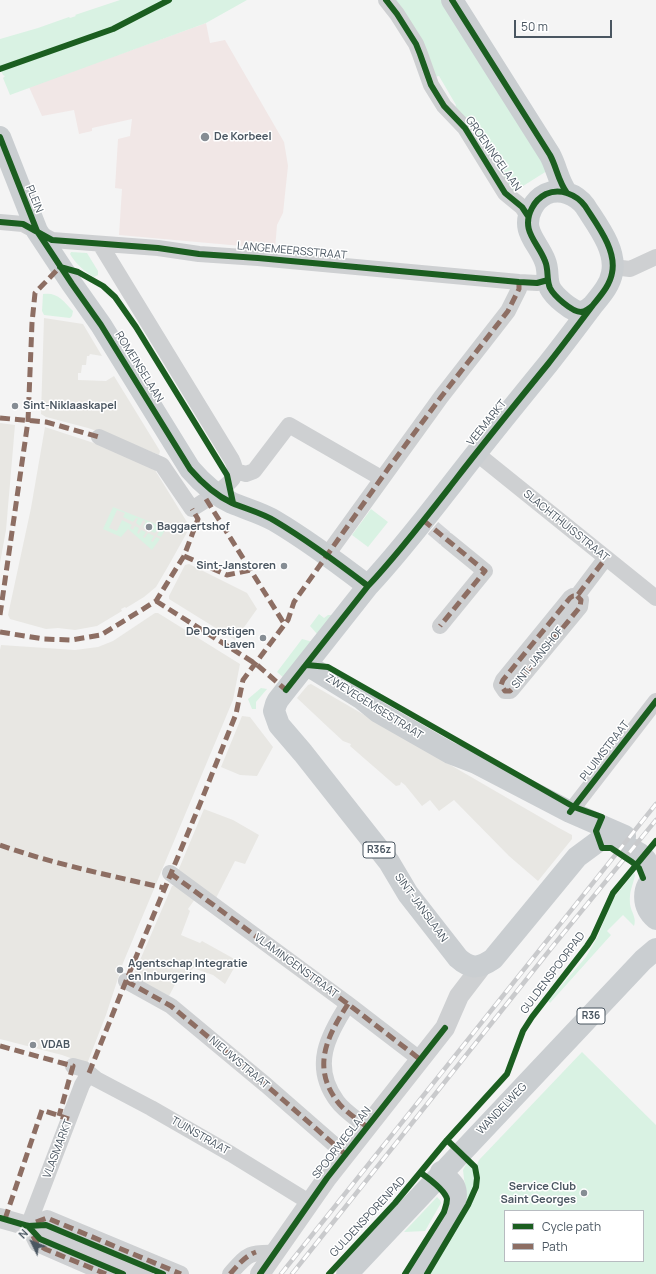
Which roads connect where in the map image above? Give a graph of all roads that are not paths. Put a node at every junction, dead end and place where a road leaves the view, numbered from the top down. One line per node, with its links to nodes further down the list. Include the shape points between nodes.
1 (386, 0): 5 (street, GROENINGELAAN, via 416,44 431,85 444,106 465,128 505,193 522,207)
2 (452, 0): 4 (main road, via 554,161 560,182)
3 (0, 137): 7 (main road, PLEIN)
4 (567, 193): 5 (main road, via 552,192 541,197 533,205); 10 (main road, via 575,196 584,205 610,248)
5 (528, 216): 11 (main road, via 530,234 546,262)
6 (0, 222): 7 (street, PLEIN, via 23,224)
7 (36, 232): 8 (street, LANGEMEERSSTRAAT, via 52,240); 18 (main road, ROMEINSELAAN, via 101,324 190,469 203,484)
8 (100, 244): 12 (street, LANGEMEERSSTRAAT); 16 (street, via 232,460)
9 (656, 257): 10 (street, via 630,269)
10 (613, 264): 13 (main road, VEEMARKT, via 610,281)
11 (548, 280): 12 (street, LANGEMEERSSTRAAT, via 537,283); 13 (main road, via 555,296 573,310 582,312)
12 (519, 282): 17 (street, via 519,289 508,311)
13 (593, 305): 15 (main road, VEEMARKT)
14 (99, 437): 18 (street, via 162,465 192,509)
15 (476, 453): 21 (street, SLACHTHUISSTRAAT); 22 (main road, VEEMARKT, via 428,524)
16 (235, 471): 17 (street, via 246,474 254,471 289,425); 18 (street)
17 (381, 478): 20 (street)
18 (224, 498): 20 (main road, ROMEINSELAAN, via 273,520)
19 (447, 540): 25 (street, via 485,571)
20 (327, 555): 22 (main road)
21 (606, 559): 23 (street, SINT-JANSHOF); 24 (street, SLACHTHUISSTRAAT)
22 (368, 586): 26 (main road, VEEMARKT)
23 (577, 596): 23 (street, SINT-JANSHOF, via 570,598 503,680 501,685 505,690 510,692 580,607 581,600)
24 (656, 598)
25 (440, 626)
26 (307, 665): 28 (main road, VEEMARKT / R36z, via 276,704 275,715); 29 (main road, ZWEVEGEMSESTRAAT, via 362,699 378,712 437,746)
27 (656, 701): 30 (street, PLUIMSTRAAT)
28 (279, 725): 36 (main road, SINT-JANSLAAN / R36z, via 388,862 408,894 458,958 468,965)
29 (529, 790): 30 (main road, ZWEVEGEMSESTRAAT); 31 (main road, ZWEVEGEMSESTRAAT, via 549,810 582,831 585,839)
30 (570, 812): 32 (main road, ZWEVEGEMSESTRAAT, via 622,834)
31 (577, 857): 32 (main road, via 600,840 607,838); 36 (main road, SPOORWEGLAAN, via 493,959)
32 (653, 862): 34 (main road, R36, via 644,898 648,910)
33 (170, 873): 38 (street, VLAMINGENSTRAAT)
34 (656, 919): 35 (main road, WANDELWEG / R36)
35 (650, 954): 44 (main road, WANDELWEG / R36)
36 (482, 966): 39 (street, SPOORWEGLAAN, via 460,996 445,1028)
37 (126, 980): 43 (street, NIEUWSTRAAT, via 171,1006)
38 (348, 1004): 39 (street, VLAMINGENSTRAAT); 42 (street, via 328,1040 323,1065 326,1081 338,1102)
39 (421, 1060): 42 (street, SPOORWEGLAAN)
40 (73, 1066): 41 (street, TUINSTRAAT)
41 (90, 1073): 45 (street, TUINSTRAAT, via 96,1079 231,1154); 47 (street, VLASMARKT, via 82,1085)
42 (367, 1127): 43 (street, SPOORWEGLAAN)
43 (345, 1154): 45 (street, SPOORWEGLAAN)
44 (442, 1172): 54 (main road, R36); 55 (main road, via 454,1185 455,1204 449,1220)
45 (309, 1202): 48 (street, SPOORWEGLAAN)
46 (0, 1218): 47 (street)
47 (28, 1226): 49 (street, via 37,1244); 50 (street); 51 (street, via 47,1218)
48 (266, 1253): 52 (street, via 249,1255); 53 (street, SPOORWEGLAAN)
49 (106, 1274)
50 (143, 1274)
51 (181, 1274)
52 (230, 1274)
53 (260, 1274)
54 (347, 1274)
55 (415, 1274)

